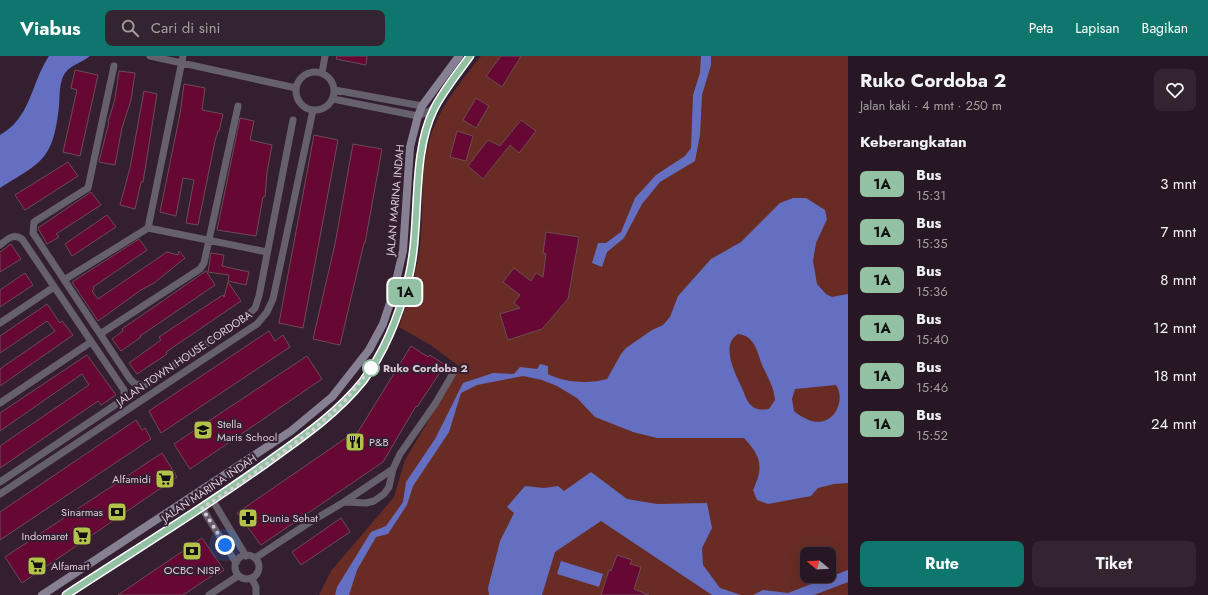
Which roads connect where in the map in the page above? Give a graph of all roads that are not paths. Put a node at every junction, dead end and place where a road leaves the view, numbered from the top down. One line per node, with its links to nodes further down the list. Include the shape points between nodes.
1 (150, 56): 6 (street)
2 (183, 56): 6 (street)
3 (325, 56): 8 (street)
4 (459, 56): 13 (main road, JALAN MARINA INDAH)
5 (470, 56): 14 (main road, JALAN MARINA INDAH)
6 (181, 64): 9 (street); 18 (street)
7 (114, 66): 22 (street, via 88,188 34,222 32,228)
8 (322, 73): 9 (street, via 306,74); 10 (street, via 331,80)
9 (296, 88): 15 (street, via 302,105)
10 (335, 90): 11 (street); 13 (street)
11 (333, 99): 15 (street, via 324,108); 16 (street)
12 (238, 106): 19 (street)
13 (422, 106): 16 (main road, JALAN MARINA INDAH)
14 (434, 109): 16 (street); 32 (main road, JALAN MARINA INDAH, via 424,136 421,156 409,278 388,339 363,380 344,402 313,430)
15 (313, 110): 31 (street, JALAN TOWN HOUSE CORDOBA, via 267,312 256,324)
16 (418, 116): 40 (main road, JALAN MARINA INDAH, via 410,147 403,251 383,324 369,350 332,396 287,434)
17 (293, 120): 21 (street)
18 (148, 228): 19 (street); 22 (street)
19 (210, 240): 21 (street); 25 (street, via 200,269)
20 (0, 245): 23 (street, via 12,236 22,239)
21 (268, 252): 25 (street, via 255,308 246,317 145,385 135,384 130,379)
22 (64, 280): 25 (street)
23 (54, 287): 24 (street); 26 (street)
24 (0, 323)
25 (100, 334)
26 (91, 342): 28 (street); 30 (street, via 124,390 121,401)
27 (455, 370): 29 (street, via 400,454)
28 (0, 403)
29 (393, 469): 33 (street); 33 (street, via 389,488 374,501 361,504)
30 (0, 482)
31 (0, 494)
32 (213, 502): 34 (main road, JALAN MARINA INDAH); 35 (street)
33 (344, 502): 36 (street)
34 (202, 508): 37 (street); 41 (main road, JALAN MARINA INDAH)
35 (246, 556): 36 (street); 37 (street)
36 (255, 558): 39 (street, via 259,572)
37 (236, 563): 38 (street)
38 (238, 576): 39 (street, via 246,580); 42 (street)
39 (252, 579): 43 (street)
40 (42, 595)
41 (66, 595)
42 (209, 595)
43 (256, 595)

